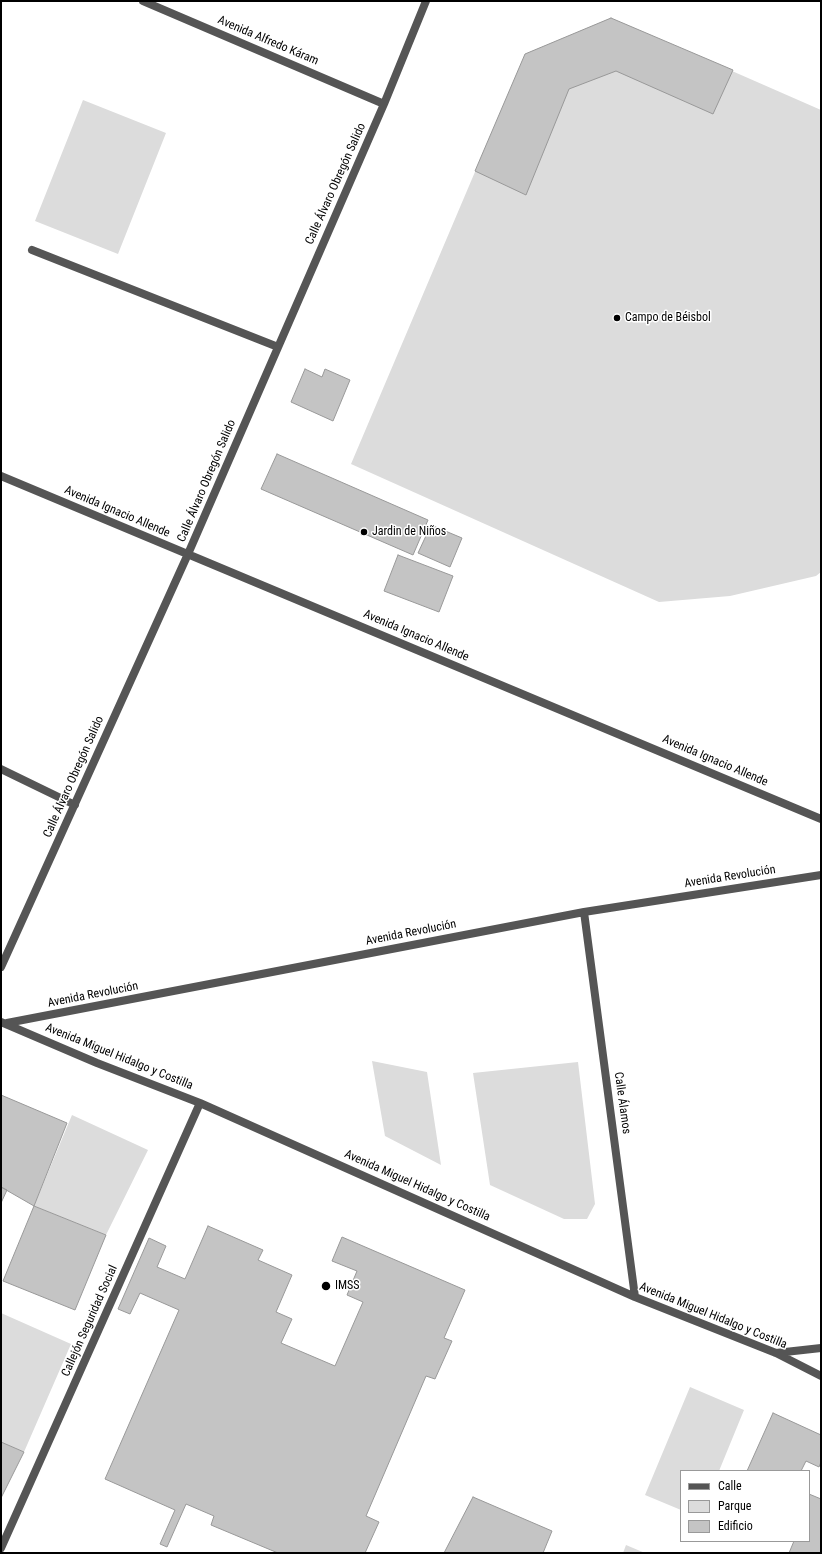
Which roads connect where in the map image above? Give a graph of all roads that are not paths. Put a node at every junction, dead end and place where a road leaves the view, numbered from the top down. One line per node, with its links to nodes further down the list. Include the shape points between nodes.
1 (143, 1): 3 (street, Avenida Alfredo Káram)
2 (426, 1): 3 (street, Calle Álvaro Obregón Salido)
3 (384, 104): 5 (street, Calle Álvaro Obregón Salido)
4 (32, 250): 5 (street)
5 (278, 347): 7 (street, Calle Álvaro Obregón Salido)
6 (1, 476): 7 (street, Avenida Ignacio Allende)
7 (188, 554): 9 (street, Calle Álvaro Obregón Salido); 10 (street, Avenida Ignacio Allende)
8 (1, 769): 9 (street)
9 (75, 805): 13 (street, Calle Álvaro Obregón Salido)
10 (821, 819)
11 (821, 877): 12 (street, Avenida Revolución)
12 (584, 912): 14 (street, Avenida Revolución); 16 (street, Calle Álamos)
13 (1, 967)
14 (4, 1023): 15 (street, Avenida Miguel Hidalgo y Costilla)
15 (200, 1103): 16 (street, Avenida Miguel Hidalgo y Costilla); 20 (street, Callejón Seguridad Social)
16 (636, 1297): 18 (street, Avenida Miguel Hidalgo y Costilla)
17 (821, 1348): 18 (street)
18 (776, 1353): 19 (street, Avenida Miguel Hidalgo y Costilla)
19 (821, 1376)
20 (1, 1548)

